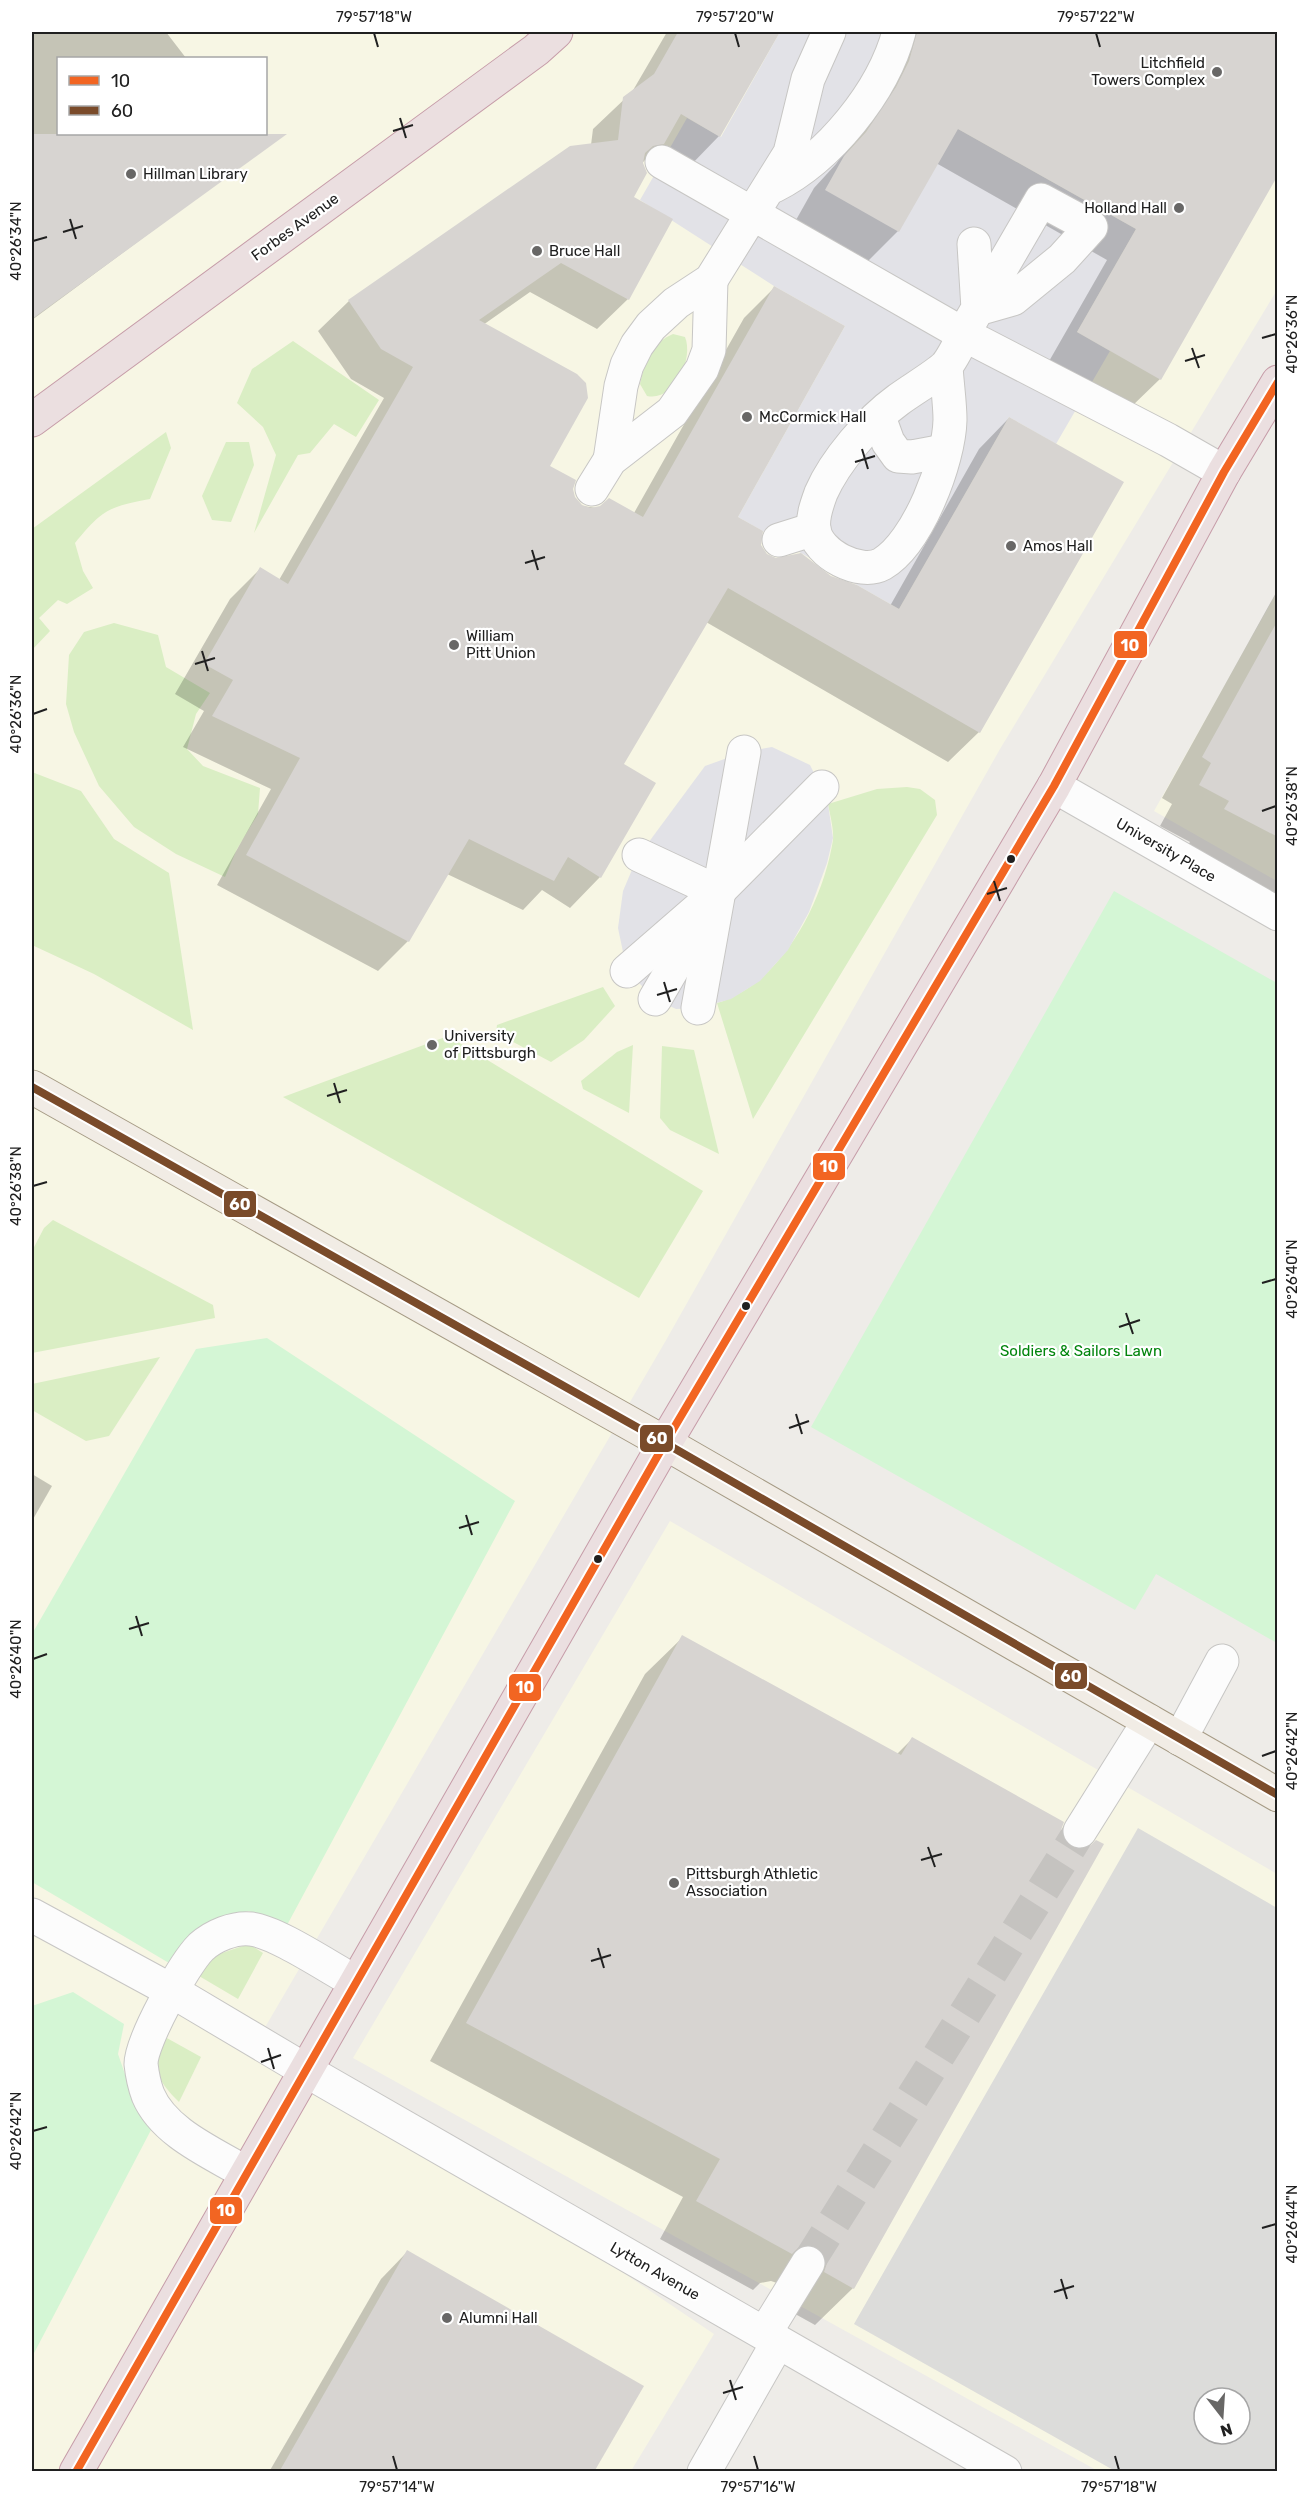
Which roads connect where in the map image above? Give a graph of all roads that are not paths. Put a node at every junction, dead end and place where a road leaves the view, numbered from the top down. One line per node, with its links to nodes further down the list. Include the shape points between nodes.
1 (556, 32): 12 (highway, Forbes Avenue)
2 (829, 32): 5 (street, via 808,79 790,153)
3 (899, 32): 5 (street, via 885,66 850,123 804,169)
4 (662, 162): 5 (street)
5 (760, 201): 7 (street); 8 (street)
6 (974, 244): 8 (street)
7 (711, 280): 14 (street, via 676,303 637,345 621,386); 14 (street, via 709,350 702,369 672,412)
8 (971, 322): 9 (street); 15 (street, via 1084,396)
9 (946, 366): 11 (street); 13 (street, via 950,422)
10 (1278, 382): 15 (highway)
11 (879, 417): 13 (street, via 898,456); 17 (street, via 848,450 825,483 816,505)
12 (32, 420)
13 (944, 451): 17 (street, via 916,529 880,565 863,568 836,564)
14 (610, 460): 16 (street)
15 (1224, 472): 20 (highway)
16 (592, 489)
17 (813, 529): 18 (street)
18 (779, 540)
19 (744, 752): 23 (street)
20 (1054, 786): 24 (street, University Place); 29 (highway)
21 (822, 787): 23 (street)
22 (639, 855): 23 (street)
23 (718, 892): 25 (street); 26 (street); 27 (street)
24 (1278, 914)
25 (627, 970)
26 (655, 999)
27 (698, 1008)
28 (32, 1087): 29 (main road)
29 (665, 1443): 31 (main road); 36 (highway)
30 (1222, 1661): 32 (street)
31 (1149, 1721): 32 (main road); 34 (street)
32 (1180, 1739): 33 (main road)
33 (1278, 1795)
34 (1080, 1831)
35 (32, 1915): 37 (street, Lytton Avenue)
36 (356, 1982): 37 (street, via 273,1936 250,1929 223,1933 201,1947); 38 (highway)
37 (172, 1991): 38 (street, Lytton Avenue); 39 (street, via 147,2038 141,2063 148,2095 179,2133)
38 (305, 2070): 39 (highway); 41 (street, Lytton Avenue)
39 (246, 2173): 42 (highway)
40 (808, 2263): 41 (street)
41 (771, 2337): 43 (street); 44 (street, Lytton Avenue)
42 (76, 2472)
43 (704, 2472)
44 (1005, 2472)

